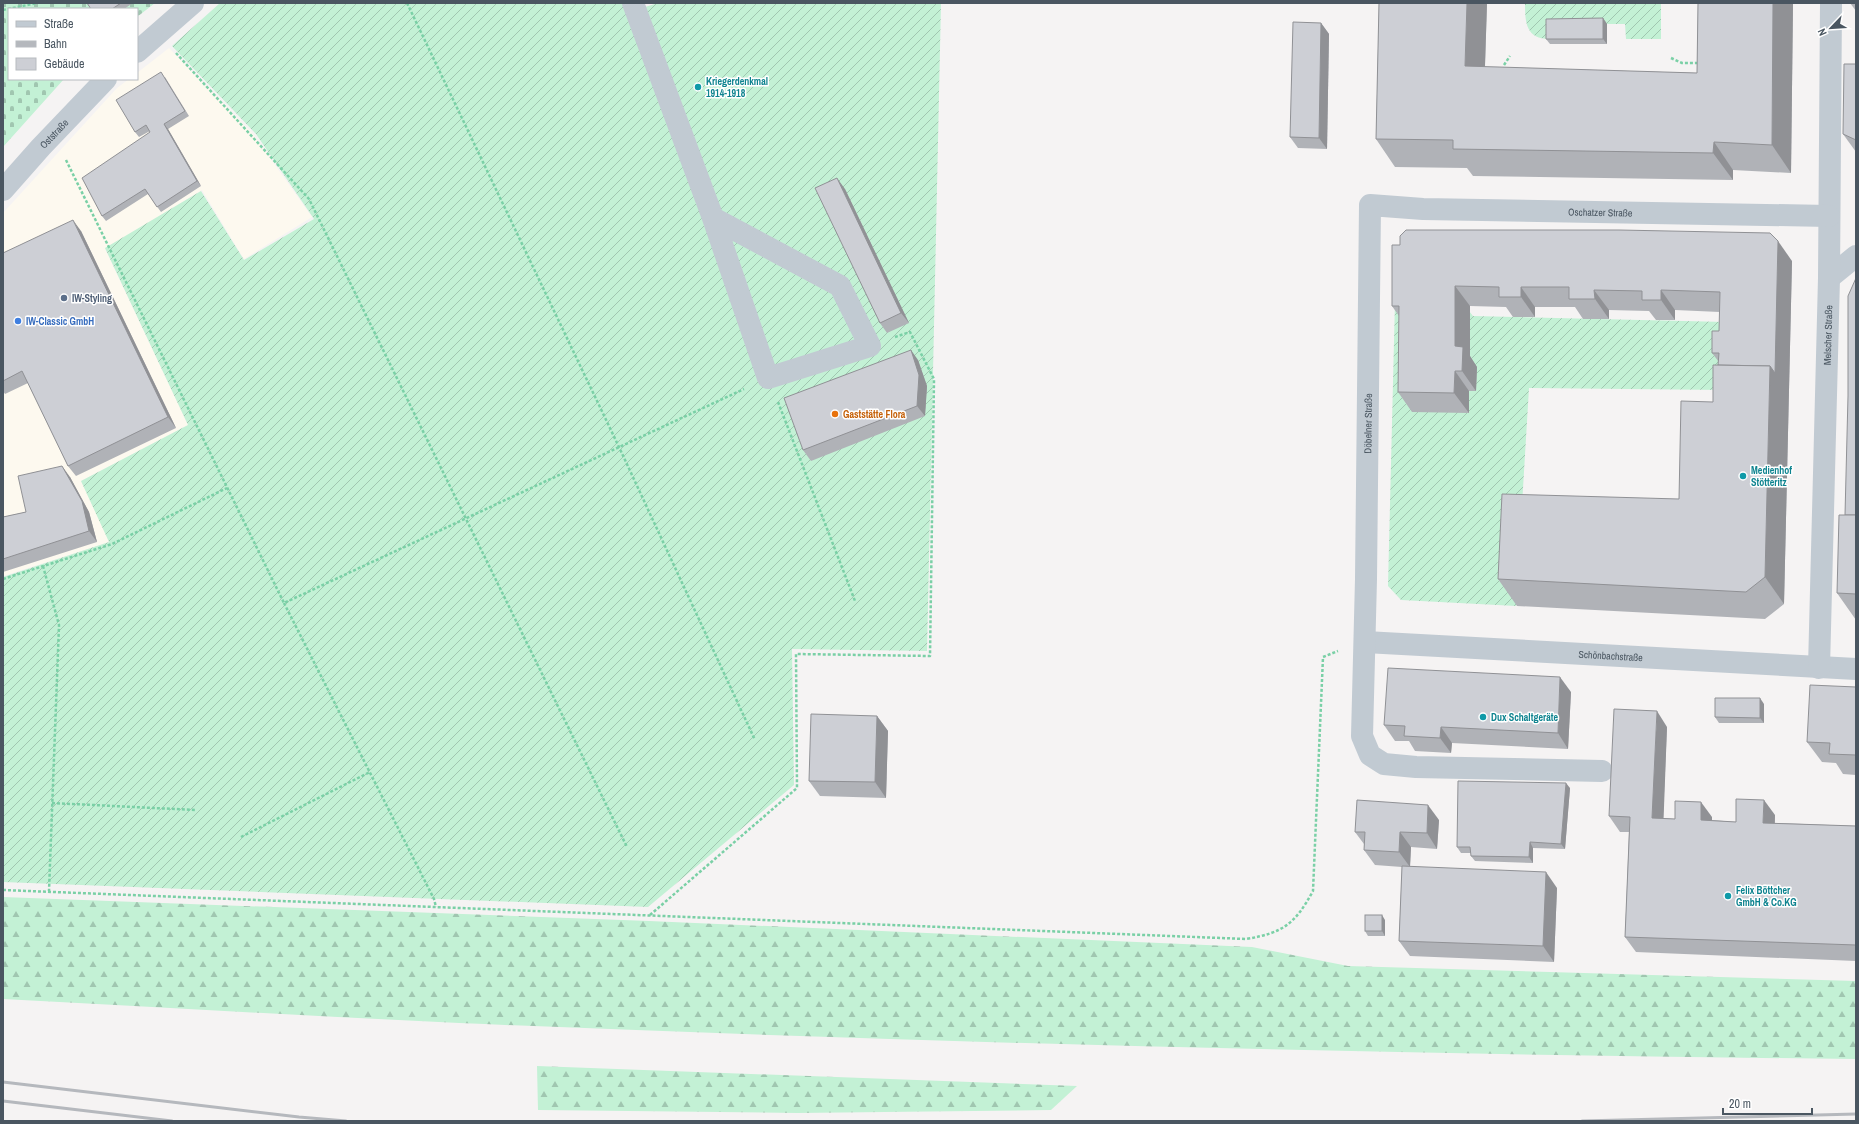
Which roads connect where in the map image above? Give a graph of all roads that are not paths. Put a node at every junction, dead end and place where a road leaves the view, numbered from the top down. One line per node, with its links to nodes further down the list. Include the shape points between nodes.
1 (193, 3): 4 (street)
2 (633, 3): 9 (street)
3 (1831, 3): 8 (street, Melscher Straße)
4 (138, 51)
5 (105, 80): 6 (street, Oststraße)
6 (3, 190)
7 (1370, 206): 8 (street, Oschatzer Straße); 12 (street, Döbelner Straße)
8 (1829, 216): 11 (street, Melscher Straße)
9 (713, 218): 9 (street, via 768,378 870,346 840,286)
10 (1856, 256): 11 (street)
11 (1829, 278): 13 (street, Melscher Straße)
12 (1365, 642): 13 (street, Schönbachstraße); 15 (street, Döbelner Straße, via 1362,736 1370,755 1384,764)
13 (1819, 668): 14 (street, Schönbachstraße)
14 (1856, 669)
15 (1602, 771)

